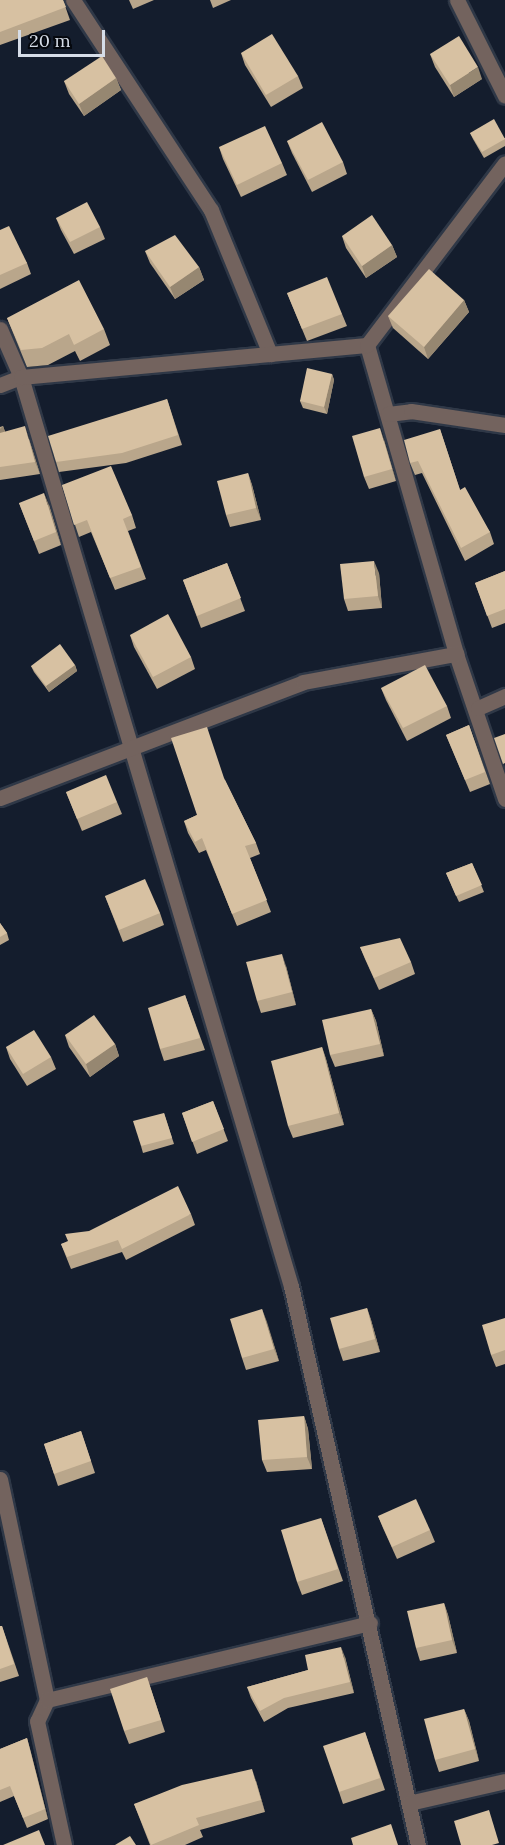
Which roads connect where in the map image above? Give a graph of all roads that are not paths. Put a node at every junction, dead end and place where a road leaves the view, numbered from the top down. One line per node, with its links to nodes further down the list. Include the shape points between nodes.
1 (73, 0): 7 (street, via 211,210)
2 (457, 0): 3 (street)
3 (505, 96)
4 (505, 163): 6 (street)
5 (0, 329): 8 (street)
6 (367, 345): 7 (street); 10 (street)
7 (270, 354): 8 (street)
8 (21, 377): 9 (street); 15 (street)
9 (0, 385)
10 (388, 414): 11 (street, via 411,411); 12 (street)
11 (505, 425)
12 (456, 654): 14 (street); 15 (street, via 303,682)
13 (505, 696): 14 (street)
14 (478, 708): 17 (street)
15 (130, 745): 16 (street); 19 (street, via 291,1286)
16 (0, 798)
17 (505, 799)
18 (0, 1479): 20 (street)
19 (370, 1623): 20 (street); 22 (street)
20 (47, 1700): 23 (street, via 37,1721)
21 (505, 1781): 22 (street)
22 (409, 1803): 24 (street)
23 (64, 1845)
24 (418, 1845)

